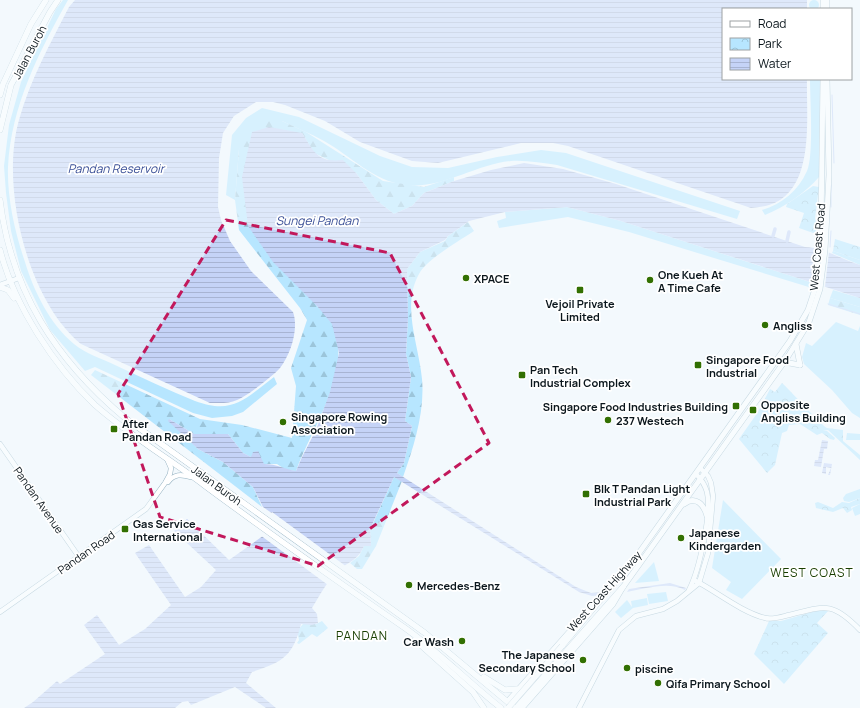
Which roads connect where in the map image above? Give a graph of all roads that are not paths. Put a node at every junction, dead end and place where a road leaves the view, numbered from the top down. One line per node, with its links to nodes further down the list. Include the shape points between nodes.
1 (46, 0): 5 (highway, Jalan Buroh, via 31,24 2,84)
2 (58, 0): 6 (highway, Jalan Buroh, via 11,85)
3 (823, 80): 8 (main road, West Coast Road)
4 (827, 80): 8 (main road, West Coast Road, via 829,175)
5 (0, 95)
6 (0, 130)
7 (0, 200): 10 (highway, Jalan Buroh, via 4,226)
8 (822, 249): 13 (main road, West Coast Road)
9 (0, 250): 11 (highway, Jalan Buroh)
10 (19, 278): 11 (street); 15 (highway, Jalan Buroh)
11 (10, 281): 12 (street); 14 (highway, Jalan Buroh)
12 (0, 286): 14 (highway)
13 (818, 286): 17 (main road, West Coast Road, via 809,322); 21 (main road, West Coast Road, via 808,310 790,340)
14 (21, 303): 16 (highway, Jalan Buroh)
15 (31, 307): 16 (highway); 40 (highway, Jalan Buroh, via 64,357 101,398 125,418 425,633)
16 (27, 314): 20 (highway, Jalan Buroh, via 42,341 95,404)
17 (796, 344): 18 (main road, West Coast Road); 18 (main road, via 800,366)
18 (784, 362): 22 (main road, West Coast Road)
19 (0, 444): 29 (street, Pandan Avenue)
20 (166, 458): 24 (highway, Jalan Buroh); 26 (street, Pandan Road, via 171,469)
21 (700, 468): 22 (street); 23 (main road, West Coast Highway)
22 (706, 473): 25 (main road, West Coast Highway); 32 (street, via 712,489 712,504 708,553)
23 (696, 474): 25 (street); 30 (main road, West Coast Highway)
24 (195, 478): 26 (street, Pandan Road, via 178,475); 37 (highway, Jalan Buroh)
25 (702, 479): 27 (main road, West Coast Highway); 28 (street, via 708,494)
26 (165, 483): 29 (street, Pandan Road, via 141,514)
27 (680, 508): 28 (main road, via 690,501 699,502); 33 (main road, West Coast Highway)
28 (707, 516): 31 (street, via 702,553)
29 (79, 557): 35 (street, Pandan Road)
30 (636, 557): 41 (main road, West Coast Highway); 46 (highway, bridge)
31 (694, 580): 32 (street); 34 (street)
32 (699, 583): 34 (street); 36 (street, via 763,617 779,618 820,607)
33 (623, 587): 42 (main road, West Coast Highway, via 613,604); 47 (highway)
34 (687, 592): 50 (street, via 662,609 636,616 618,630)
35 (0, 612)
36 (843, 614): 38 (street); 39 (street)
37 (406, 629): 44 (highway, via 408,634 473,692); 45 (highway, Jalan Buroh)
38 (860, 630)
39 (860, 633)
40 (464, 665): 41 (highway, via 499,688); 43 (highway, Jalan Buroh)
41 (517, 689): 43 (main road, West Coast Highway)
42 (533, 696): 48 (main road, West Coast Highway); 49 (main road)
43 (508, 701): 45 (highway, West Coast Highway); 47 (highway, Jalan Buroh)
44 (484, 708)
45 (501, 708)
46 (508, 708)
47 (515, 708)
48 (522, 708)
49 (528, 708)
50 (580, 708)

